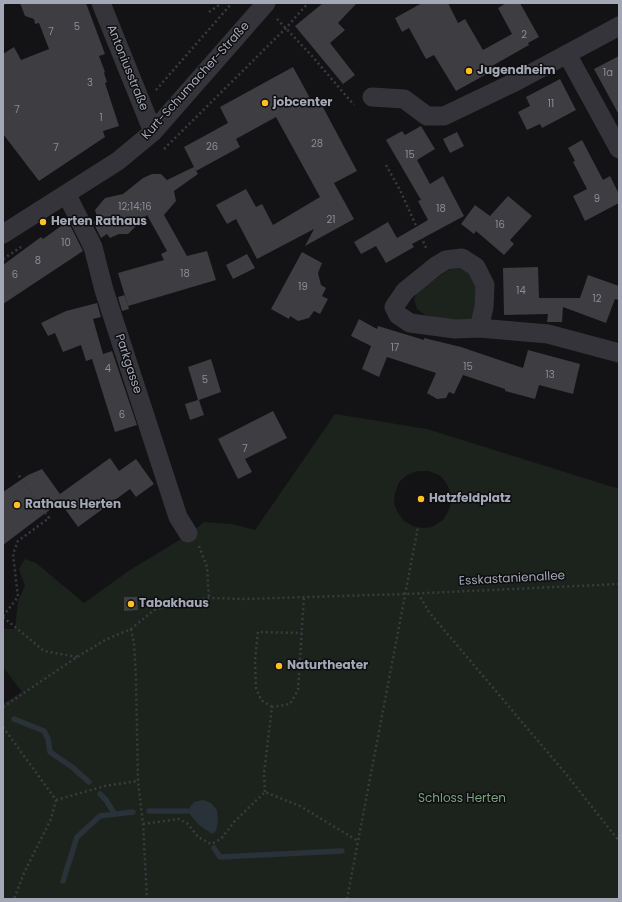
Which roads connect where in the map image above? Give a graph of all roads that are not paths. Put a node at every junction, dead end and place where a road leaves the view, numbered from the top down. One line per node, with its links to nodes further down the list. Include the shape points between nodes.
1 (101, 3): 6 (street, Antoniusstraße)
2 (265, 5): 6 (street, Kurt-Schumacher-Straße)
3 (619, 26): 4 (street)
4 (567, 54): 5 (street, via 444,116 427,116 404,99); 7 (street)
5 (372, 97)
6 (153, 132): 8 (street, Kurt-Schumacher-Straße, via 118,161)
7 (619, 149)
8 (67, 195): 9 (street, Kurt-Schumacher-Straße); 12 (street, Parkgasse, via 93,247 104,290 176,510)
9 (3, 234)
10 (479, 328): 10 (street, via 455,329 410,323 398,315 394,307 410,287 436,266 446,260 462,258 476,268 485,285 484,307); 11 (street, via 548,334)
11 (619, 353)
12 (188, 533)

